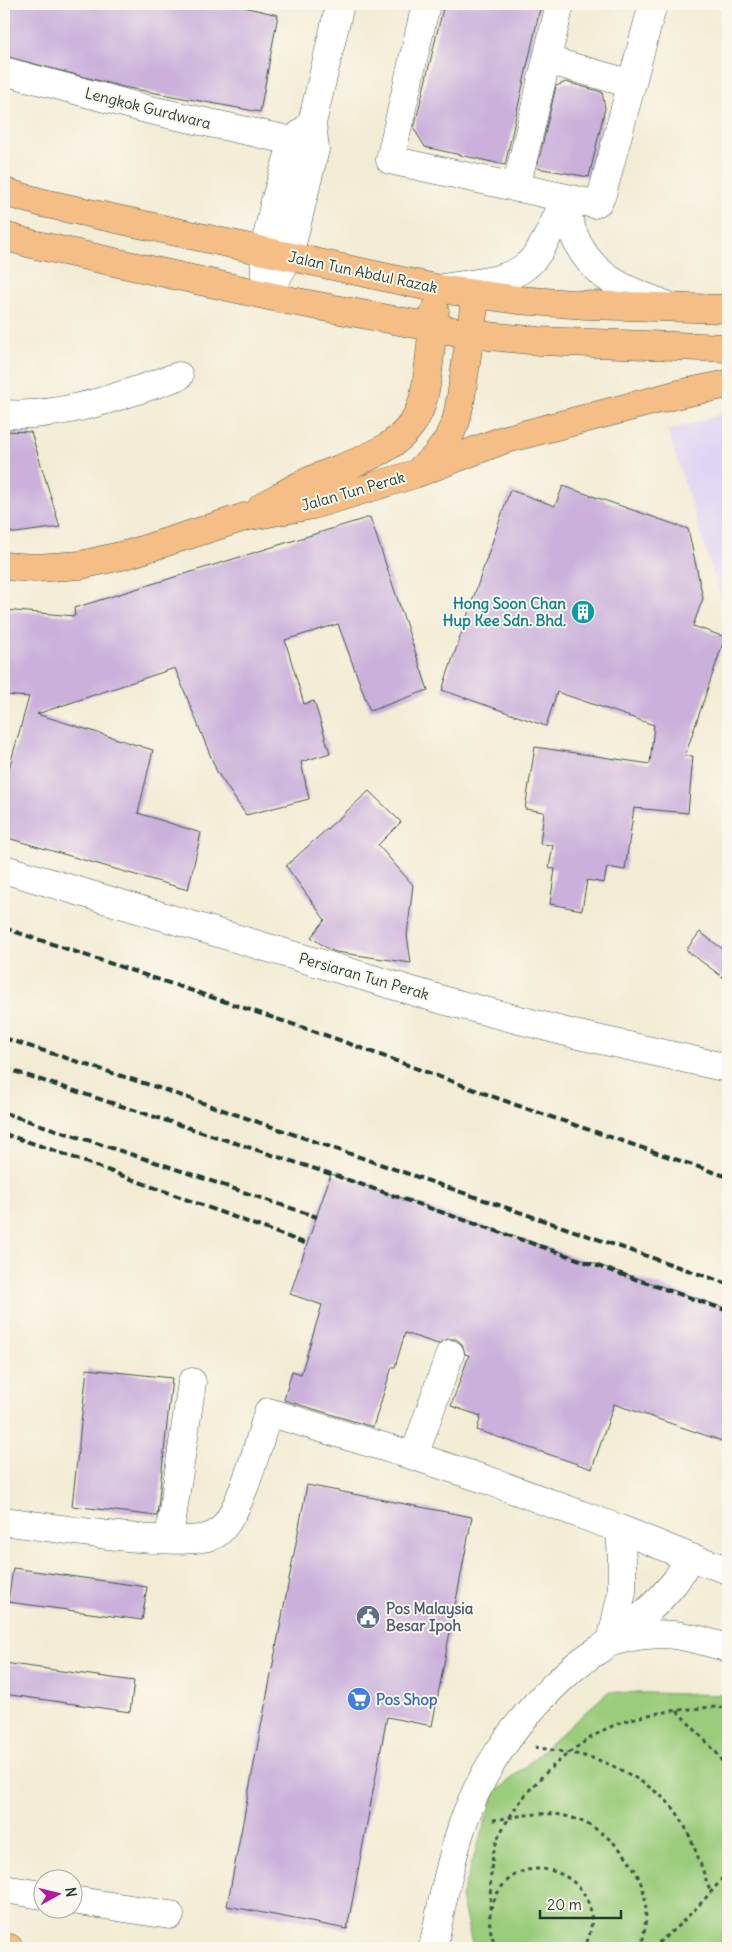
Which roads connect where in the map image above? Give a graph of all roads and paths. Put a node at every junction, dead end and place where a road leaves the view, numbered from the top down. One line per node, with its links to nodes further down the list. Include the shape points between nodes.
1 (340, 4): 8 (street)
2 (426, 4): 9 (street, via 390,160)
3 (560, 4): 5 (street)
4 (653, 4): 7 (street)
5 (546, 60): 7 (street); 9 (street)
6 (4, 71): 8 (street, Lengkok Gurdwara, via 150,110)
7 (632, 84): 11 (street, via 599,201 588,204)
8 (303, 132): 13 (street, via 274,205)
9 (516, 188): 11 (street)
10 (4, 192): 13 (main road, Jalan Tun Abdul Razak)
11 (565, 199): 14 (street, via 540,248 527,265 513,274); 17 (street, via 572,232 597,272 612,282)
12 (4, 236): 16 (main road)
13 (276, 254): 14 (main road, Jalan Tun Abdul Razak); 16 (street)
14 (439, 288): 15 (main road, Jalan Tun Abdul Razak); 19 (main road, Jalan Tun Perak)
15 (476, 294): 17 (main road, Jalan Tun Abdul Razak, via 518,300); 20 (main road, Jalan Tun Perak)
16 (267, 295): 19 (main road)
17 (673, 308): 18 (main road, Jalan Tun Abdul Razak)
18 (728, 309)
19 (432, 328): 20 (main road); 26 (main road, Jalan Tun Perak, via 420,408 398,440 382,451 305,483)
20 (470, 334): 21 (main road, via 539,341); 25 (main road, Jalan Tun Perak, via 456,422 441,449)
21 (728, 348)
22 (179, 376): 24 (street, via 95,404 62,411)
23 (728, 384): 25 (main road, via 513,437)
24 (4, 414)
25 (416, 474): 26 (main road, Jalan Tun Perak, via 313,505)
26 (245, 517): 27 (main road, Jalan Tun Perak, via 129,554 80,565)
27 (4, 566)
28 (4, 869): 29 (street, Persiaran Tun Perak, via 446,1001 574,1034)
29 (728, 1068)
30 (450, 1354): 32 (street)
31 (192, 1382): 35 (street)
32 (414, 1456): 34 (street); 35 (street, via 268,1412 254,1464 226,1524 216,1534 203,1538)
33 (4, 1521): 35 (street, via 154,1540)
34 (620, 1529): 36 (street); 38 (street, via 622,1592)
35 (168, 1539)
36 (689, 1557): 37 (street); 38 (street, via 651,1608)
37 (728, 1570)
38 (611, 1642): 39 (street, via 638,1634 661,1633 685,1635); 42 (street, via 573,1668)
39 (728, 1648)
40 (728, 1708): 41 (path)
41 (677, 1710): 43 (path, via 606,1728); 44 (path, via 716,1752)
42 (504, 1741): 43 (path); 46 (street, via 481,1781)
43 (568, 1754): 45 (path, via 526,1792); 50 (path, via 598,1760 628,1774 676,1811 693,1842)
44 (728, 1771)
45 (510, 1818): 46 (path); 52 (path, via 498,1840 492,1862); 59 (path, via 562,1815 592,1826 617,1846 636,1873 644,1898 646,1925)
46 (462, 1825): 56 (street)
47 (728, 1871): 50 (path)
48 (4, 1889): 49 (street)
49 (32, 1893)
50 (710, 1894): 60 (path)
51 (82, 1901): 53 (street)
52 (490, 1909): 57 (path, via 489,1929); 58 (path, via 498,1890 514,1876 533,1869 554,1870 572,1880 586,1895 592,1915 590,1936)
53 (170, 1914)
54 (4, 1948): 55 (main road)
55 (10, 1948)
56 (432, 1948)
57 (496, 1948)
58 (584, 1948)
59 (641, 1948)
60 (652, 1948)

